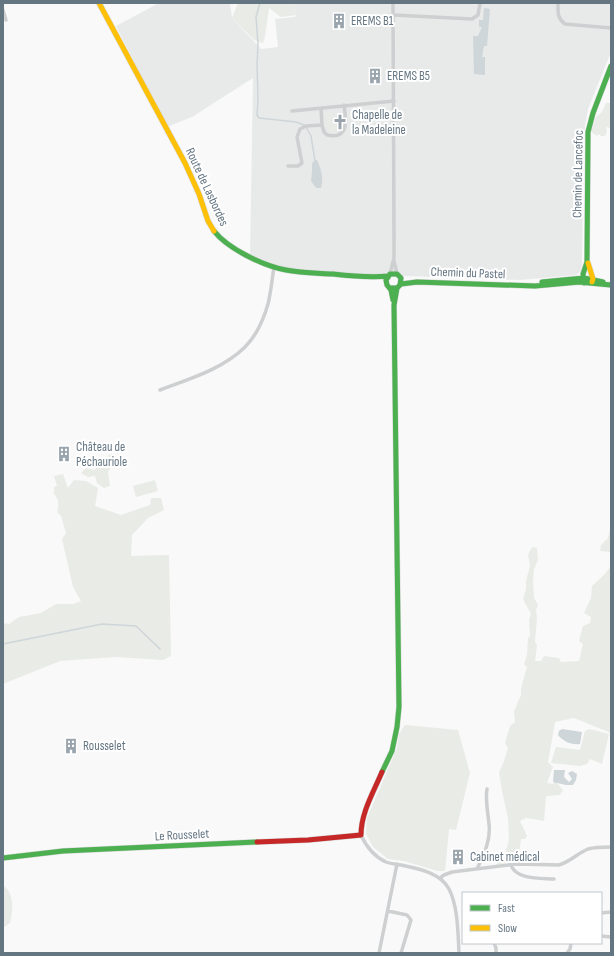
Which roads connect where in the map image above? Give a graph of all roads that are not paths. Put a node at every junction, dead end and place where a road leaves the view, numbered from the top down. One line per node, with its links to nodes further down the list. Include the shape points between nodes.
1 (99, 3): 18 (street, Route de Lasbordes, via 185,163 212,230 228,245)
2 (394, 3): 6 (street)
3 (480, 3): 6 (street, via 478,15 472,19)
4 (558, 3): 8 (street, via 558,16 565,24)
5 (3, 10): 7 (street)
6 (394, 15): 10 (street)
7 (6, 20)
8 (611, 28)
9 (611, 66): 17 (street, Chemin de Lancefoc, via 588,132)
10 (394, 101): 11 (street); 16 (street)
11 (344, 105): 12 (street); 14 (street, via 346,123 342,132 327,135)
12 (321, 108): 13 (street); 14 (street)
13 (292, 111)
14 (322, 125): 15 (street, via 300,129 297,137 302,163 298,166)
15 (288, 166)
16 (394, 258): 19 (street); 21 (street)
17 (587, 262): 22 (street, Chemin de Lancefoc, via 583,274); 23 (street, Chemin de Lancefoc)
18 (274, 267): 20 (street, Route de Lasbordes, via 297,272); 28 (street, via 268,304 258,328 246,347 218,366)
19 (389, 275): 20 (street, Route de Lasbordes); 21 (street, Chemin du Pastel); 24 (street)
20 (371, 278): 24 (street, Route de Lasbordes)
21 (399, 281): 22 (street, Chemin du Pastel, via 519,285); 26 (street, Chemin du Pastel); 27 (street)
22 (584, 281): 23 (street, Chemin du Pastel)
23 (592, 281): 25 (street, Chemin du Pastel)
24 (386, 282): 26 (street)
25 (611, 284)
26 (390, 288): 27 (street)
27 (394, 305): 30 (street, via 399,707 392,751 364,816)
28 (160, 390)
29 (487, 789): 35 (street, via 489,839)
30 (361, 835): 32 (street, Le Rousselet, via 308,840 63,851); 33 (street, via 377,856 386,862)
31 (611, 847): 34 (street, via 587,850 559,865)
32 (3, 858)
33 (397, 864): 36 (street); 38 (street)
34 (511, 865): 35 (street); 37 (street, via 514,870 526,876)
35 (477, 869): 36 (street, via 448,873)
36 (440, 878): 40 (street, via 449,888 454,900)
37 (554, 879)
38 (388, 911): 42 (street); 43 (street, via 407,915 411,920)
39 (462, 943): 40 (street)
40 (459, 944): 44 (street)
41 (571, 944): 45 (street)
42 (379, 953)
43 (401, 953)
44 (460, 953)
45 (567, 953)

